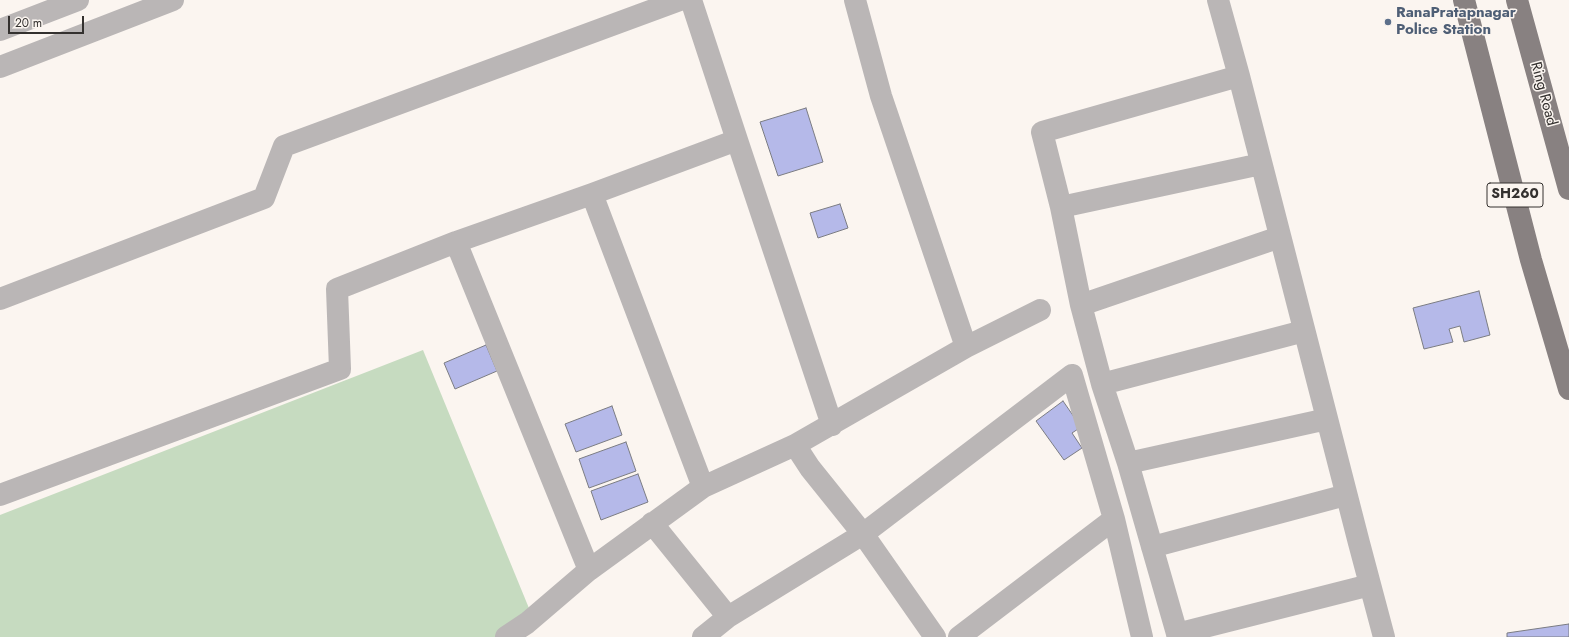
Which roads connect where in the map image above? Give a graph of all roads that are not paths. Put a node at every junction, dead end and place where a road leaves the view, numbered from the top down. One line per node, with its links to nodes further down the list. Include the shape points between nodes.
1 (78, 0): 9 (street)
2 (173, 0): 10 (street)
3 (680, 0): 19 (street, via 284,146 264,198)
4 (691, 0): 12 (street)
5 (855, 0): 23 (street, via 881,96)
6 (1218, 0): 11 (street)
7 (1464, 0): 25 (main road, SH260, via 1531,260)
8 (1518, 0): 14 (main road, Ring Road)
9 (0, 30)
10 (0, 67)
11 (1239, 76): 13 (street); 16 (street, via 1042,132)
12 (737, 140): 15 (street); 27 (street)
13 (1261, 164): 16 (street); 17 (street)
14 (1569, 189)
15 (592, 194): 18 (street); 30 (street)
16 (1061, 207): 20 (street)
17 (1280, 237): 20 (street); 22 (street)
18 (456, 242): 31 (street, via 337,289 340,369); 37 (street)
19 (0, 299)
20 (1081, 305): 24 (street)
21 (1040, 310): 23 (street)
22 (1304, 331): 24 (street); 26 (street)
23 (966, 347): 27 (street)
24 (1102, 384): 29 (street)
25 (1569, 389)
26 (1327, 419): 29 (street); 32 (street)
27 (832, 425): 28 (street)
28 (795, 445): 30 (street); 35 (street, via 810,468)
29 (1128, 463): 36 (street)
30 (703, 487): 34 (street)
31 (0, 495)
32 (1346, 495): 36 (street); 38 (street)
33 (1114, 519): 35 (street, via 1072,375); 44 (street); 45 (street)
34 (652, 523): 37 (street); 39 (street)
35 (863, 534): 39 (street); 43 (street)
36 (1152, 547): 40 (street)
37 (589, 570): 41 (street, via 527,623)
38 (1370, 585): 40 (street); 46 (street)
39 (728, 618): 42 (street)
40 (1178, 636)
41 (506, 637)
42 (703, 637)
43 (935, 637)
44 (959, 637)
45 (1142, 637)
46 (1384, 637)

